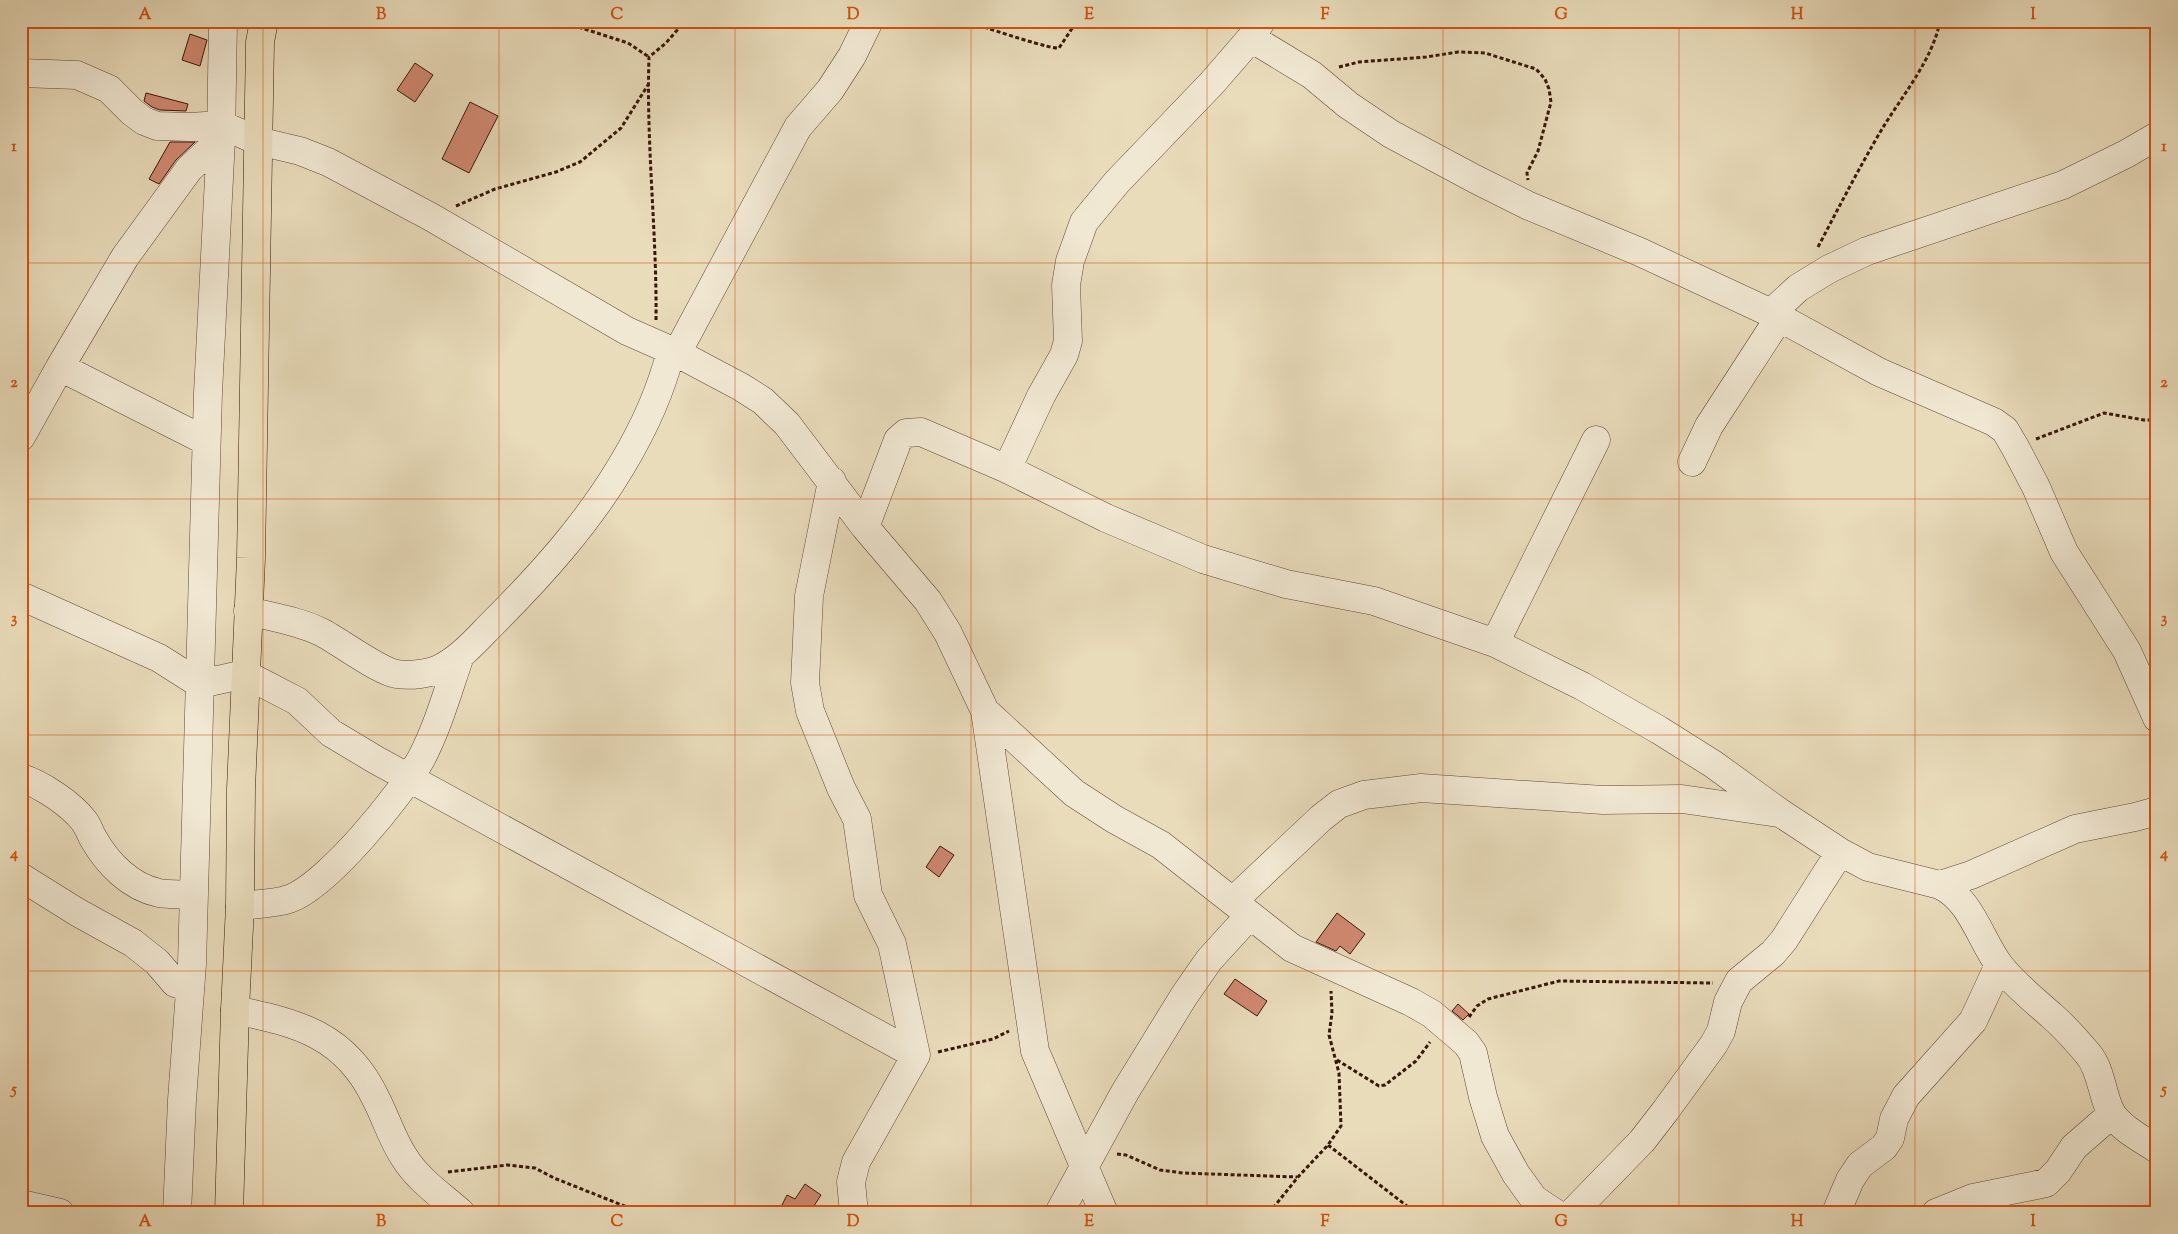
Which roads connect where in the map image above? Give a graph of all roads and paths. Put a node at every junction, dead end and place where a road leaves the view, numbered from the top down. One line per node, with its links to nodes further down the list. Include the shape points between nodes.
1 (223, 21): 14 (street)
2 (264, 21): 16 (highway, via 260,42)
3 (560, 21): 10 (path, via 628,43)
4 (685, 21): 10 (path)
5 (869, 21): 21 (street, via 830,90 798,127)
6 (973, 21): 7 (path, via 1054,50 1059,48)
7 (1077, 21)
8 (1940, 21): 19 (path, via 1920,69 1845,193)
9 (1256, 29): 12 (street); 29 (street, via 1084,222 1070,261 1066,285 1068,342 1064,355)
10 (649, 57): 13 (path)
11 (22, 74): 14 (street, via 77,75 109,89 144,121 156,126)
12 (1312, 75): 17 (street, via 1391,134); 17 (path, via 1359,62 1426,58 1458,52 1485,53 1536,69 1545,79 1551,102 1538,150 1527,173)
13 (648, 84): 18 (path, via 621,128 580,162 495,189); 21 (path, via 657,260)
14 (221, 132): 16 (street); 22 (street, via 189,169 125,256); 26 (street)
15 (2157, 136): 20 (street, via 2063,185 1836,265 1798,288)
16 (258, 142): 18 (street, via 300,151 328,162); 33 (highway)
17 (1529, 206): 20 (street, via 1640,252)
18 (431, 217): 21 (street, via 628,331)
19 (1814, 256)
20 (1775, 315): 27 (street, via 1879,372 1994,422 2005,430); 28 (street)
21 (668, 349): 30 (street, via 763,401 787,424); 35 (street, via 665,376 647,417 623,464 594,508 520,595)
22 (60, 367): 24 (street); 26 (street)
23 (2157, 420): 27 (path, via 2097,414 2084,422)
24 (21, 438)
25 (1596, 440): 34 (street)
26 (206, 441): 37 (street)
27 (2015, 447): 39 (street, via 2064,552 2127,651)
28 (1692, 462)
29 (1007, 469): 31 (street, via 921,432 906,433 898,440); 34 (street, via 1106,518 1202,559 1286,584 1374,601)
30 (832, 481): 31 (street); 57 (street, via 809,596 805,683 810,711 856,819 868,895 892,944)
31 (865, 527): 38 (street, via 928,601 948,633)
32 (21, 596): 37 (street, via 159,658)
33 (248, 611): 35 (street, via 320,631 396,674 419,674 440,668); 36 (highway)
34 (1495, 643): 43 (street, via 1582,686 1659,730)
35 (460, 656): 41 (street, via 431,737)
36 (245, 674): 37 (street); 41 (street, via 297,701 330,733); 48 (highway)
37 (200, 684): 47 (street)
38 (985, 711): 49 (street, via 1074,793 1160,845); 55 (street)
39 (2157, 718)
40 (21, 778): 47 (street, via 48,791 84,821 108,860 129,880 159,893)
41 (408, 778): 48 (street, via 380,817 310,888 288,899); 57 (street)
42 (2157, 811): 46 (street, via 2075,829 1971,875)
43 (1782, 814): 44 (street); 49 (street, via 1682,799 1603,800 1421,788 1364,795 1339,804 1321,818)
44 (1840, 852): 46 (street, via 1868,867); 52 (street, via 1784,940)
45 (21, 877): 53 (street, via 133,943 175,983)
46 (1940, 885): 51 (street, via 1957,897)
47 (194, 895): 53 (street)
48 (240, 906): 54 (highway)
49 (1242, 908): 50 (street, via 1292,948); 62 (street, via 1125,1092)
50 (1328, 965): 56 (street, via 1412,1002); 58 (path, via 1332,999 1329,1035)
51 (1999, 965): 59 (street, via 2090,1057); 78 (street, via 1973,1022 1906,1096 1894,1119 1890,1138 1884,1147 1860,1165)
52 (1739, 981): 56 (path, via 1696,984 1559,982 1488,999); 77 (street, via 1714,1044 1642,1141)
53 (190, 988): 67 (street)
54 (234, 1010): 63 (street, via 274,1018 316,1033 338,1048 355,1065 376,1098 404,1158); 68 (highway)
55 (1029, 1021): 57 (path, via 993,1039); 62 (street, via 1035,1051)
56 (1448, 1028): 58 (path, via 1436,1033 1416,1061 1385,1085 1378,1086); 76 (street, via 1466,1043 1473,1054 1495,1136 1516,1174 1534,1198)
57 (916, 1055): 71 (street, via 856,1162 851,1182)
58 (1336, 1060): 60 (path, via 1341,1126)
59 (2112, 1114): 61 (street); 79 (street, via 2074,1147 2046,1183 1973,1198)
60 (1328, 1145): 64 (path); 75 (path)
61 (2157, 1149)
62 (1090, 1157): 64 (path, via 1126,1155 1160,1170 1183,1173); 72 (street); 73 (street)
63 (418, 1175): 69 (street); 70 (path, via 507,1165 535,1168)
64 (1298, 1177): 74 (path)
65 (21, 1204): 66 (street)
66 (60, 1213)
67 (177, 1213)
68 (229, 1213)
69 (461, 1213)
70 (642, 1213)
71 (854, 1213)
72 (1059, 1213)
73 (1104, 1213)
74 (1269, 1213)
75 (1416, 1213)
76 (1555, 1213)
77 (1572, 1213)
78 (1836, 1213)
79 (1936, 1213)

